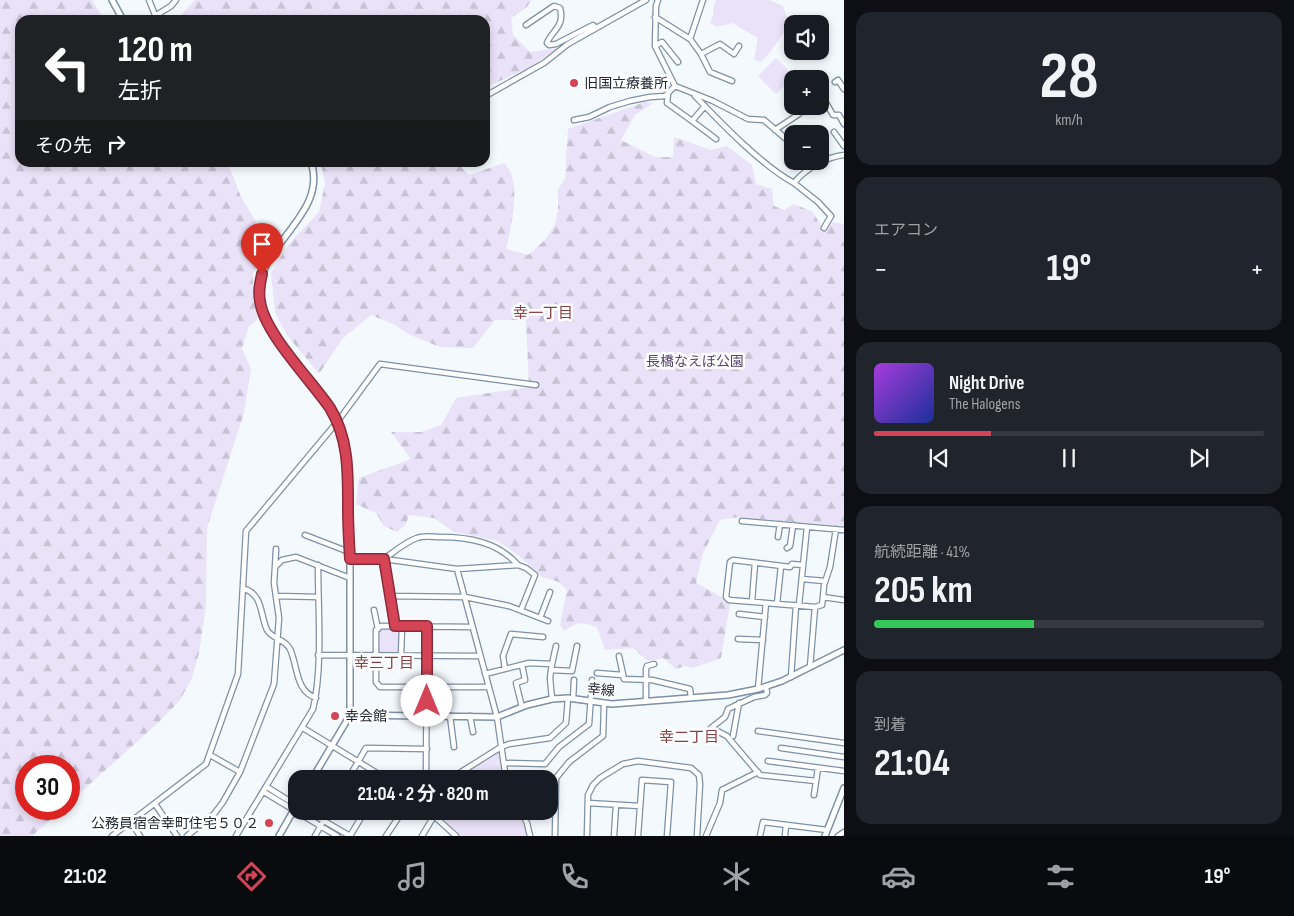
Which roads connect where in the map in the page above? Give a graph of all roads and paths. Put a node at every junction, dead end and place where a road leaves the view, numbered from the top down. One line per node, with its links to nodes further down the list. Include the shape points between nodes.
1 (112, 0): 7 (street)
2 (149, 0): 8 (street)
3 (176, 0): 9 (street)
4 (646, 0): 12 (street)
5 (658, 0): 10 (street)
6 (703, 0): 13 (street)
7 (120, 15)
8 (155, 15)
9 (160, 15)
10 (655, 17): 13 (street); 14 (street)
11 (526, 25): 12 (street, via 554,6 560,8 561,18 558,29 548,40 549,45 594,25)
12 (596, 28): 22 (street)
13 (690, 39): 16 (street)
14 (655, 46): 17 (street, via 662,42); 20 (street)
15 (739, 46): 16 (street, via 734,54 720,44)
16 (701, 54): 18 (street, via 710,72)
17 (678, 62)
18 (732, 81)
19 (835, 82): 21 (street, via 838,80)
20 (675, 86): 23 (street); 24 (street)
21 (844, 88)
22 (490, 93)
23 (692, 93): 25 (street); 33 (street, via 748,119 764,120)
24 (668, 94): 30 (street, via 630,101); 31 (street, via 667,103)
25 (705, 106): 31 (street); 42 (street, via 776,171)
26 (829, 107): 29 (street, via 834,115)
27 (844, 112): 29 (street)
28 (798, 115): 33 (street)
29 (839, 115): 32 (street)
30 (574, 120)
31 (692, 120): 36 (street)
32 (844, 124)
33 (775, 130): 35 (street)
34 (834, 132): 37 (street)
35 (784, 137)
36 (716, 139)
37 (844, 146)
38 (844, 155): 39 (street)
39 (829, 158)
40 (313, 167): 45 (street, via 312,196 266,265 260,283 260,301 274,334)
41 (806, 170): 42 (street)
42 (794, 182): 43 (street, via 831,216)
43 (824, 228)
44 (536, 385): 45 (street, via 380,364)
45 (338, 421): 56 (street, via 347,462); 69 (street, via 246,531)
46 (742, 521): 47 (street)
47 (780, 524): 48 (street); 53 (street)
48 (793, 525): 49 (street); 54 (street)
49 (807, 527): 50 (street); 62 (street)
50 (836, 529): 51 (street); 68 (street)
51 (844, 530)
52 (305, 535): 56 (street)
53 (778, 537)
54 (788, 548)
55 (276, 549): 64 (street)
56 (350, 552): 57 (street)
57 (350, 559): 58 (street); 66 (street)
58 (384, 559): 61 (street, via 415,538 453,537 495,547); 65 (street); 72 (street)
59 (756, 563): 63 (street); 77 (street); 77 (street, via 730,562 726,597 729,600)
60 (318, 565): 64 (street, via 290,557); 66 (street); 73 (street)
61 (518, 565): 65 (street); 83 (street, via 534,575)
62 (803, 565): 63 (street); 67 (street)
63 (781, 566): 79 (street)
64 (275, 568): 71 (street)
65 (457, 569): 74 (street)
66 (350, 578): 101 (street)
67 (802, 579): 68 (street); 80 (street)
68 (826, 581): 75 (street)
69 (244, 589): 94 (street, via 258,599 267,630); 147 (street, via 238,674)
70 (550, 592): 86 (street)
71 (276, 596): 73 (street); 94 (street)
72 (389, 596): 74 (street); 88 (street)
73 (318, 597): 100 (street)
74 (465, 597): 83 (street); 91 (street)
75 (823, 597): 76 (street); 81 (street, via 822,605)
76 (844, 600)
77 (752, 601): 78 (street)
78 (766, 603): 79 (street); 85 (street)
79 (777, 604): 80 (street)
80 (798, 605): 81 (street); 115 (street)
81 (815, 607): 110 (street)
82 (374, 610): 92 (street)
83 (521, 610): 86 (street)
84 (739, 614): 85 (street)
85 (765, 617): 96 (street)
86 (540, 618): 87 (street)
87 (548, 621)
88 (395, 626): 89 (street); 92 (street)
89 (402, 626): 90 (street); 103 (street)
90 (427, 626): 91 (street); 104 (street)
91 (472, 627): 105 (street)
92 (378, 629): 102 (street)
93 (543, 637): 111 (street, via 512,634 503,656)
94 (278, 639): 123 (street, via 289,648 304,691); 160 (street, via 274,684)
95 (738, 639): 96 (street)
96 (763, 640): 122 (street)
97 (556, 646): 109 (street)
98 (577, 646): 109 (street, via 572,671)
99 (844, 650): 110 (street, 幸線)
100 (318, 655): 101 (street); 123 (street)
101 (350, 656): 102 (street); 132 (street)
102 (376, 656): 103 (street); 119 (street, via 376,682 380,686)
103 (401, 656): 104 (street)
104 (427, 656): 105 (street); 119 (street)
105 (480, 656): 113 (street)
106 (619, 656): 114 (street)
107 (654, 664): 116 (street, via 647,666)
108 (522, 665): 109 (street); 111 (street); 131 (street, via 525,680 516,683)
109 (552, 667): 126 (street)
110 (810, 667): 115 (street, 幸線)
111 (505, 669): 113 (street)
112 (597, 673): 114 (street)
113 (485, 674): 120 (street)
114 (622, 675): 116 (street, via 624,679)
115 (791, 677): 121 (street, 幸線)
116 (647, 679): 125 (street, via 690,689); 127 (street)
117 (574, 680): 124 (street)
118 (592, 680): 128 (street)
119 (427, 687): 120 (street); 133 (street)
120 (488, 687): 136 (street)
121 (766, 687): 122 (street, 幸線); 129 (street, via 765,695)
122 (758, 689): 125 (street, 幸線)
123 (316, 698): 137 (street)
124 (571, 698): 126 (street, 幸線); 128 (street, 幸線); 144 (street, via 566,723 550,738)
125 (691, 698): 127 (street, 幸線)
126 (552, 699): 131 (street, 幸線)
127 (646, 701): 130 (street, 幸線)
128 (592, 702): 130 (street, 幸線); 151 (street, via 589,724 559,747 545,764)
129 (739, 703): 140 (street); 161 (street, via 728,709 725,717 711,728 727,736)
130 (604, 704): 162 (street, via 603,736 569,762)
131 (522, 707): 136 (street, 幸線)
132 (349, 715): 133 (street, 幸線); 142 (street)
133 (427, 716): 134 (street, 幸線); 146 (street)
134 (450, 716): 135 (street, 幸線); 143 (street)
135 (470, 716): 136 (street, 幸線); 139 (street)
136 (497, 716): 144 (street)
137 (303, 728): 142 (street); 164 (street)
138 (758, 730): 141 (street)
139 (473, 732)
140 (733, 736)
141 (844, 743)
142 (332, 746): 149 (street); 153 (street)
143 (454, 747)
144 (501, 747): 151 (street); 157 (street)
145 (781, 748): 148 (street)
146 (427, 749): 149 (street, via 366,748); 156 (street)
147 (210, 755): 160 (street); 169 (street, via 206,764)
148 (844, 757)
149 (358, 761): 154 (street); 155 (street)
150 (768, 761): 152 (street)
151 (504, 764): 158 (street)
152 (818, 768): 159 (street); 163 (street)
153 (317, 770)
154 (353, 770)
155 (372, 770)
156 (426, 770)
157 (464, 770)
158 (505, 770)
159 (844, 771)
160 (240, 772): 193 (street, via 214,814)
161 (758, 772): 163 (street, via 760,775); 209 (street, via 722,790)
162 (558, 776)
163 (816, 781): 167 (street)
164 (267, 787): 166 (street); 168 (street)
165 (844, 788): 172 (street)
166 (264, 792): 170 (street); 194 (street)
167 (814, 795)
168 (288, 802)
169 (155, 804): 185 (street); 192 (street)
170 (288, 804)
171 (588, 804): 173 (street); 204 (street); 208 (street, via 593,784 623,764 638,761 691,768 699,776 700,784)
172 (838, 804): 175 (street); 188 (street)
173 (616, 805): 174 (street); 205 (street)
174 (640, 806): 206 (street); 207 (street, via 642,780 671,782)
175 (844, 806)
176 (288, 820): 195 (street)
177 (313, 820): 187 (street)
178 (360, 820): 198 (street)
179 (397, 820): 199 (street)
180 (431, 820): 200 (street)
181 (440, 820): 201 (street)
182 (526, 820): 202 (street)
183 (555, 820): 203 (street)
184 (324, 821): 187 (street); 198 (street)
185 (131, 822): 190 (street); 191 (street)
186 (786, 825): 188 (street); 210 (street, via 762,822); 211 (street)
187 (321, 826): 196 (street); 197 (street)
188 (827, 830): 212 (street)
189 (844, 832): 213 (street)
190 (112, 836)
191 (140, 836)
192 (178, 836)
193 (187, 836)
194 (236, 836)
195 (280, 836)
196 (315, 836)
197 (336, 836)
198 (350, 836)
199 (386, 836)
200 (422, 836)
201 (456, 836)
202 (530, 836)
203 (555, 836)
204 (587, 836)
205 (614, 836)
206 (638, 836)
207 (667, 836)
208 (697, 836)
209 (706, 836)
210 (760, 836)
211 (785, 836)
212 (825, 836)
213 (838, 836)

